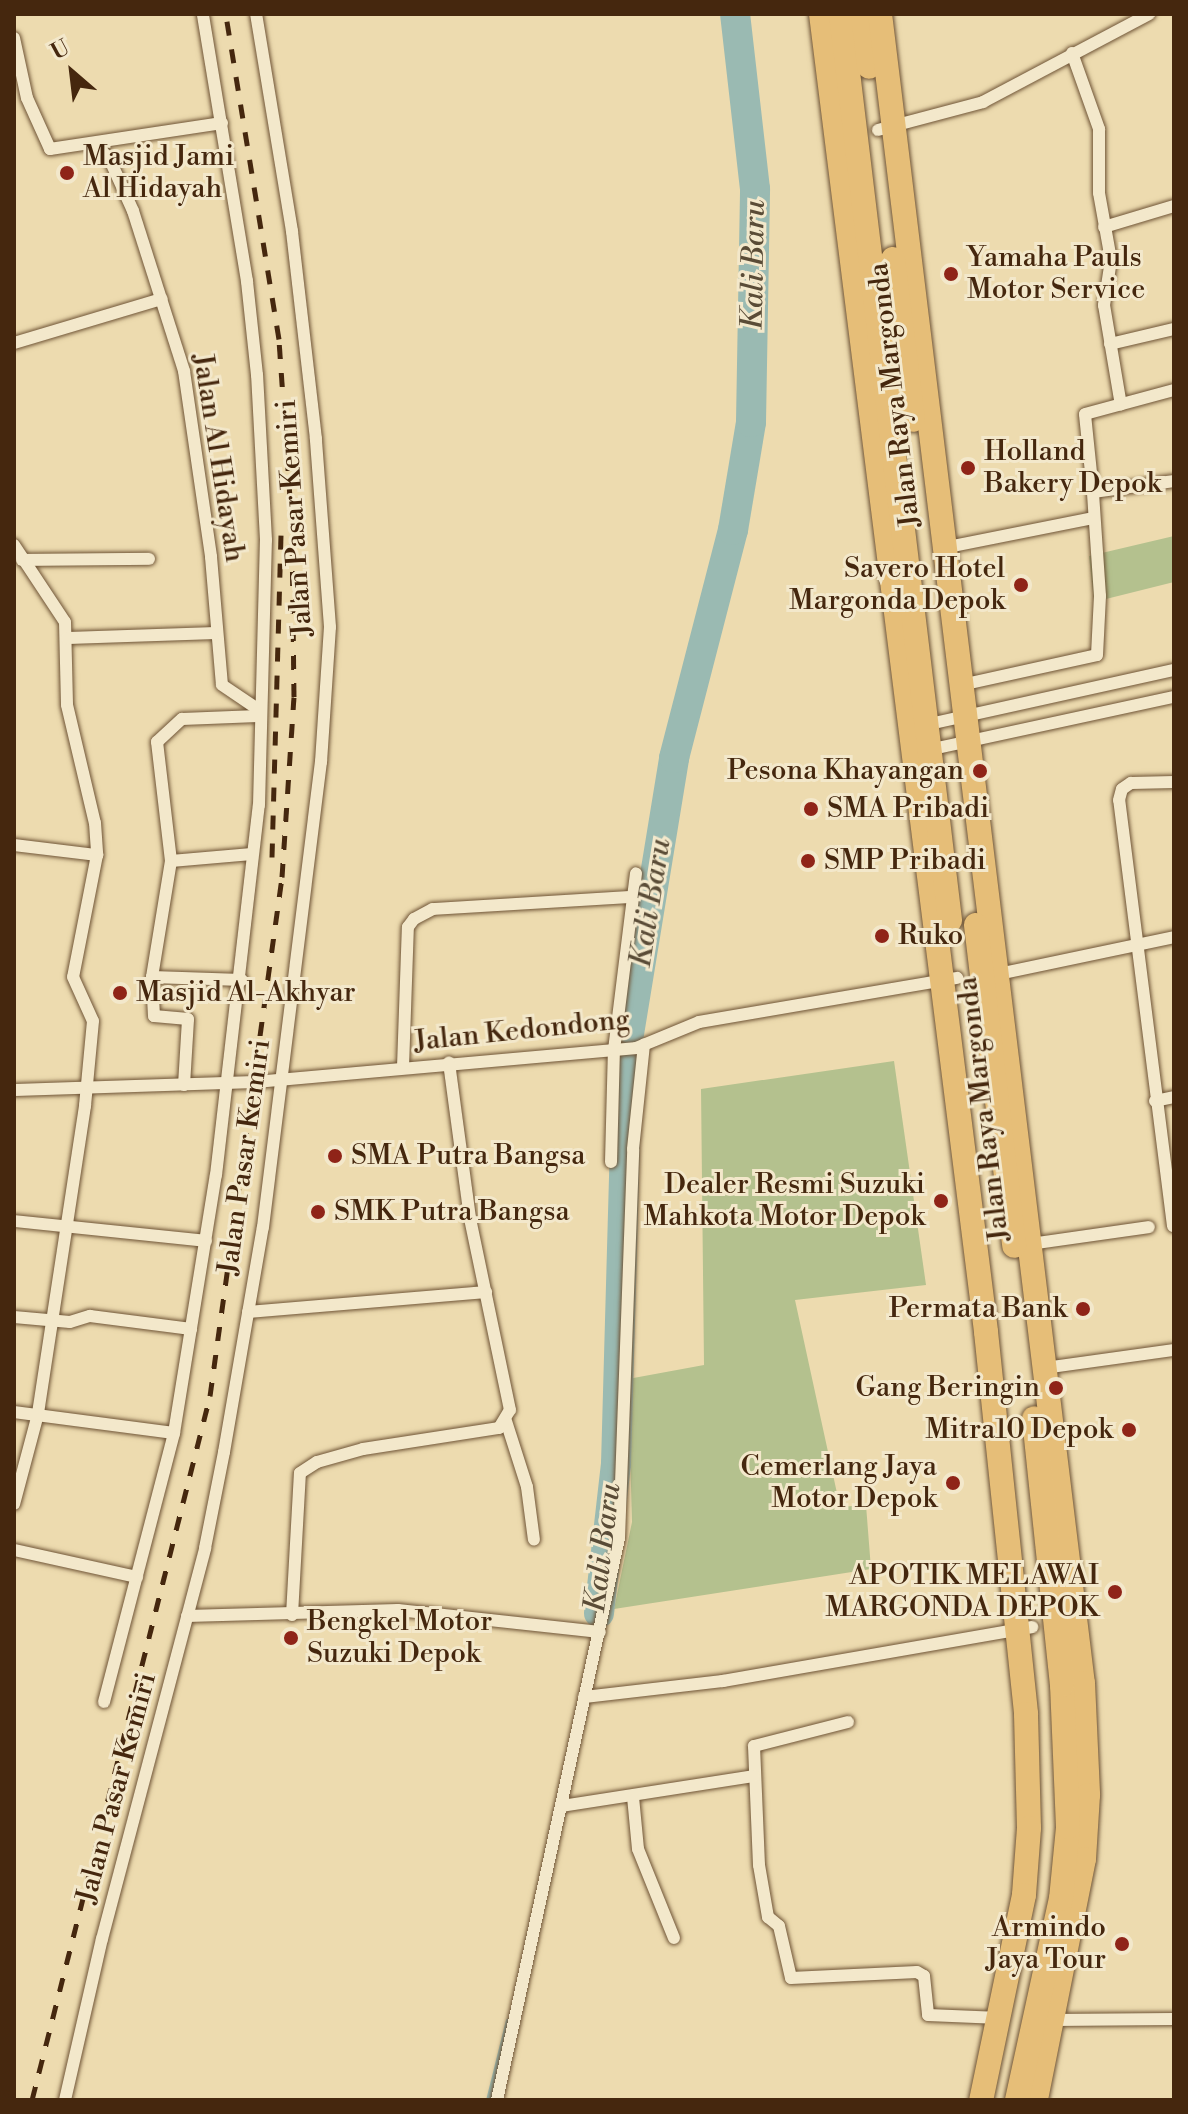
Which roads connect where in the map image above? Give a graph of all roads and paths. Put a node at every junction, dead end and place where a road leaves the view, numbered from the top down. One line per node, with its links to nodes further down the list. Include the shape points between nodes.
1 (203, 14): 10 (street)
2 (256, 14): 56 (street, Jalan Pasar Kemiri, via 292,231 316,439 330,627 313,840)
3 (821, 14): 31 (highway, Jalan Raya Margonda)
4 (841, 14): 31 (highway, Jalan Raya Margonda)
5 (863, 14): 11 (highway, Jalan Raya Margonda)
6 (880, 14): 11 (highway, Jalan Raya Margonda)
7 (1149, 14): 9 (street)
8 (14, 38): 12 (street, via 27,98 50,149)
9 (1072, 53): 11 (street, via 983,102); 14 (street, via 1099,129)
10 (222, 123): 12 (street); 34 (street, via 257,375 266,540)
11 (885, 129): 25 (highway, Jalan Raya Margonda); 35 (highway, Jalan Raya Margonda)
12 (96, 144): 15 (street, Jalan Al Hidayah, via 110,160 133,211)
13 (1174, 206): 14 (street)
14 (1104, 227): 18 (street, via 1111,260 1104,295)
15 (162, 299): 17 (street); 28 (street, Jalan Al Hidayah, via 191,403)
16 (1174, 329): 18 (street)
17 (14, 343)
18 (1110, 344): 20 (street)
19 (1174, 390): 20 (street)
20 (1121, 405): 22 (street, via 1083,416)
21 (1174, 481): 22 (street)
22 (1093, 492): 23 (street)
23 (1093, 518): 25 (street); 32 (street, via 1100,596 1097,655)
24 (14, 545): 27 (street)
25 (943, 548): 32 (highway, Jalan Raya Margonda)
26 (149, 559): 27 (street)
27 (22, 560): 29 (street, via 59,607)
28 (217, 633): 29 (street); 34 (street, Jalan Al Hidayah, via 222,685)
29 (67, 638): 42 (street, via 67,705 95,823)
30 (1174, 670): 35 (street)
31 (910, 677): 36 (highway, Jalan Raya Margonda); 50 (highway, Jalan Raya Margonda)
32 (961, 685): 35 (highway, Jalan Raya Margonda)
33 (1174, 697): 37 (street)
34 (259, 713): 41 (street, via 259,805); 43 (street, via 182,719 157,742)
35 (958, 719): 36 (street); 37 (highway, Jalan Raya Margonda)
36 (925, 725): 38 (highway, Jalan Raya Margonda)
37 (961, 745): 38 (street); 48 (highway, Jalan Raya Margonda); 89 (highway, Jalan Raya Margonda, via 1021,1297)
38 (928, 750): 50 (highway, Jalan Raya Margonda)
39 (1174, 782): 47 (street, via 1131,783 1119,794)
40 (14, 845): 42 (street)
41 (252, 854): 43 (street); 51 (street)
42 (97, 855): 59 (street, via 73,977 93,1021)
43 (171, 861): 49 (street)
44 (636, 873): 45 (street)
45 (632, 897): 53 (street); 55 (street, via 433,909 414,919 408,927)
46 (1174, 937): 47 (street)
47 (1131, 947): 48 (street); 62 (street)
48 (999, 974): 69 (highway, Jalan Raya Margonda)
49 (152, 977): 51 (street); 58 (street, via 154,1016 188,1019)
50 (949, 979): 52 (street, Jalan Kedondong, via 690,1024); 87 (highway, Jalan Raya Margonda)
51 (242, 980): 57 (street)
52 (640, 1046): 53 (street, Jalan Kedondong); 88 (street, via 619,1538)
53 (615, 1050): 54 (street, Jalan Kedondong); 63 (street)
54 (449, 1062): 55 (street, Jalan Kedondong); 70 (street)
55 (403, 1067): 56 (street, Jalan Kedondong)
56 (279, 1081): 57 (street, Jalan Kedondong); 71 (street, Jalan Pasar Kemiri)
57 (227, 1083): 58 (street, Jalan Kedondong); 68 (street)
58 (184, 1085): 59 (street, Jalan Kedondong)
59 (85, 1089): 60 (street, Jalan Kedondong); 66 (street)
60 (14, 1090)
61 (1174, 1097): 62 (street)
62 (1155, 1101): 65 (street)
63 (611, 1162)
64 (14, 1221): 66 (street)
65 (1173, 1226)
66 (66, 1227): 68 (street); 73 (street)
67 (1149, 1227): 69 (street)
68 (206, 1241): 74 (street)
69 (1030, 1244): 76 (highway, Jalan Raya Margonda)
70 (486, 1292): 71 (street); 79 (street, via 510,1410)
71 (248, 1312): 86 (street, Jalan Pasar Kemiri, via 205,1548)
72 (14, 1317): 73 (street)
73 (52, 1319): 74 (street, via 70,1322 90,1316); 78 (street)
74 (191, 1329): 80 (street)
75 (1174, 1350): 76 (street)
76 (1044, 1368): 89 (highway, Jalan Raya Margonda)
77 (14, 1412): 78 (street)
78 (38, 1414): 80 (street); 81 (street)
79 (506, 1421): 82 (street, via 527,1487); 85 (street, via 499,1428 363,1449 317,1462 300,1473)
80 (174, 1433): 84 (street)
81 (14, 1504)
82 (534, 1540)
83 (14, 1550): 84 (street)
84 (137, 1577): 91 (street)
85 (292, 1615): 86 (street); 88 (street, via 398,1610)
86 (187, 1616): 100 (street, Jalan Pasar Kemiri)
87 (1025, 1628): 90 (street, via 723,1681); 97 (highway, Jalan Raya Margonda, via 1045,1769 1043,1833)
88 (600, 1632): 90 (street)
89 (1072, 1684): 99 (highway, Jalan Raya Margonda, via 1066,1857)
90 (584, 1697): 95 (street)
91 (104, 1702)
92 (848, 1722): 93 (street, via 757,1742)
93 (754, 1776): 94 (street); 97 (street, via 768,1917 779,1926 791,1978 917,1972 924,1976 928,2015)
94 (633, 1797): 95 (street); 96 (street, via 638,1849)
95 (562, 1806): 101 (street)
96 (674, 1938)
97 (1008, 2005): 102 (highway, Jalan Raya Margonda); 103 (highway, Jalan Raya Margonda)
98 (1174, 2019): 99 (street)
99 (1043, 2020): 104 (highway, Jalan Raya Margonda); 105 (highway, Jalan Raya Margonda)
100 (65, 2100)
101 (497, 2100)
102 (981, 2100)
103 (996, 2100)
104 (1017, 2100)
105 (1036, 2100)

